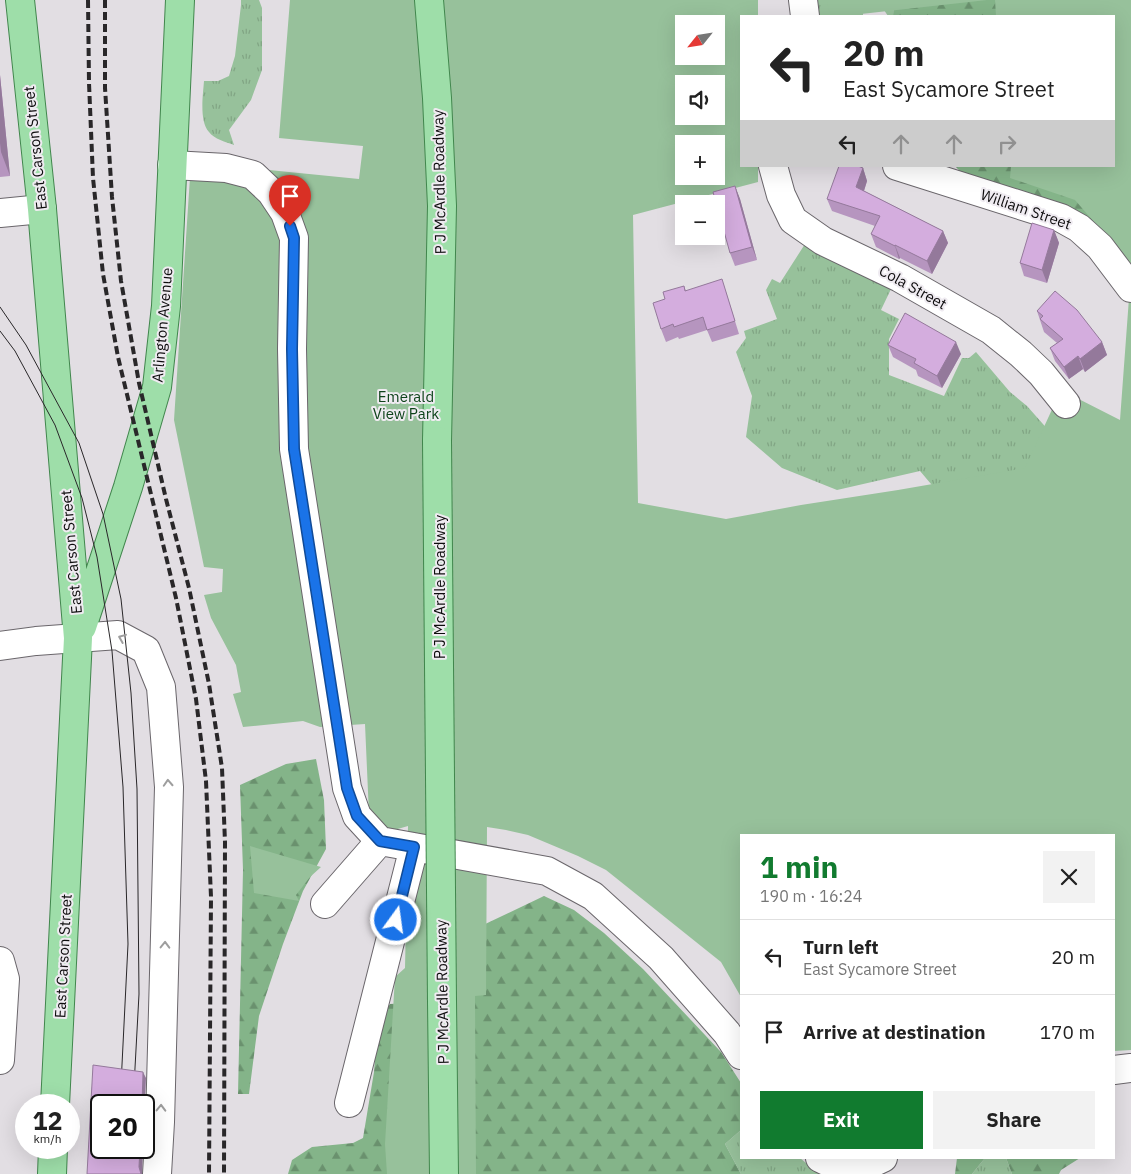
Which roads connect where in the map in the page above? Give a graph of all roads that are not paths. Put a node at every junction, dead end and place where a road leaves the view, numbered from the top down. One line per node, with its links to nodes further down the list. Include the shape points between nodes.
1 (20, 0): 9 (main road, East Carson Street)
2 (180, 0): 6 (main road, Arlington Avenue)
3 (429, 0): 30 (main road, P J McArdle Roadway, bridge, via 442,206 438,441)
4 (803, 0): 5 (street)
5 (805, 15)
6 (172, 165): 13 (main road, Arlington Avenue, via 166,306 157,387); 15 (street, via 226,168 253,175 272,192 294,238 294,449 347,788 357,816)
7 (773, 167): 12 (street, Cola Street, via 781,195 793,220 823,241 900,278 991,330 1022,354)
8 (900, 167): 11 (street, William Street, via 1061,218 1079,228 1100,248)
9 (42, 209): 10 (street); 13 (main road, East Carson Street)
10 (0, 213)
11 (1131, 288)
12 (1066, 404)
13 (78, 638): 14 (street); 23 (main road, East Carson Street); 29 (street, one-way to 13, via 169,787 161,687 146,650 118,635)
14 (1, 643)
15 (380, 841): 16 (street); 17 (street)
16 (414, 847): 19 (street, via 547,870 593,896 661,958); 24 (street)
17 (325, 904)
18 (0, 962): 20 (street, via 5,979)
19 (736, 1037)
20 (0, 1060)
21 (1131, 1068): 22 (street)
22 (1115, 1070)
23 (56, 1094)
24 (349, 1104)
25 (53, 1159): 28 (main road)
26 (822, 1159): 27 (street, via 848,1168 866,1166)
27 (881, 1159)
28 (52, 1174)
29 (157, 1174)
30 (444, 1174)

